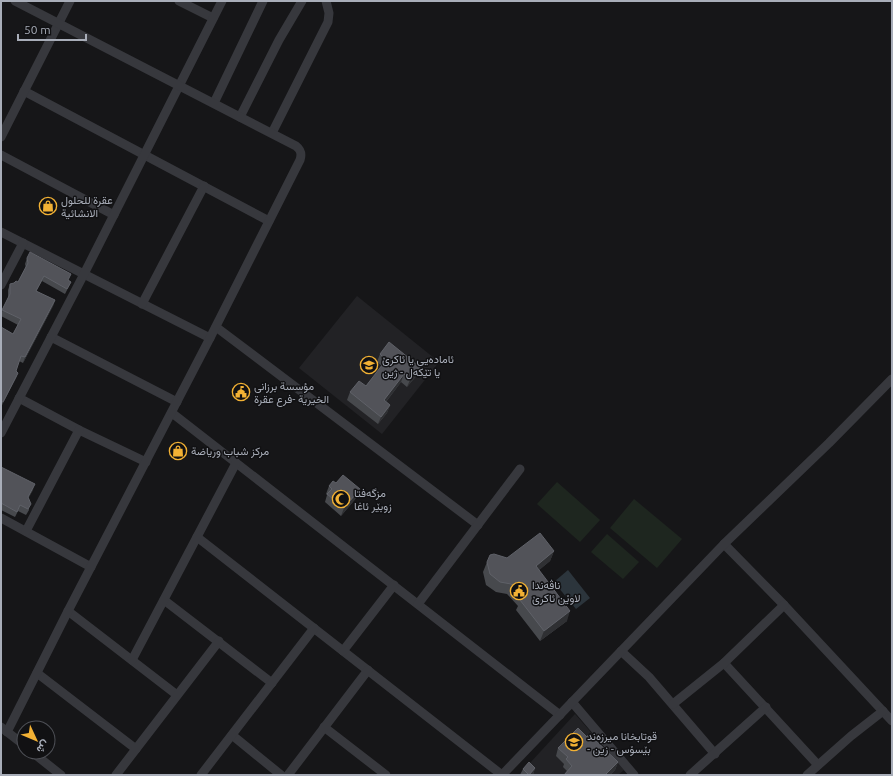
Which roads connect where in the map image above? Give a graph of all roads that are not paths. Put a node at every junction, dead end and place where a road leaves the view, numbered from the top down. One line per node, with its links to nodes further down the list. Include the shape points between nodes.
1 (15, 1): 9 (street)
2 (70, 1): 9 (street)
3 (179, 1): 8 (street)
4 (222, 1): 8 (street)
5 (263, 1): 12 (street)
6 (302, 1): 13 (street)
7 (326, 1): 14 (street, via 329,13 326,26)
8 (213, 18): 10 (street)
9 (59, 23): 10 (street); 11 (street)
10 (179, 86): 12 (street); 16 (street)
11 (24, 91): 15 (street); 16 (street)
12 (214, 103): 13 (street)
13 (240, 117): 14 (street)
14 (272, 133): 20 (street, via 296,146 301,154)
15 (1, 137)
16 (144, 154): 18 (street); 19 (street)
17 (1, 155): 19 (street)
18 (204, 186): 20 (street); 25 (street)
19 (114, 215): 23 (street)
20 (269, 221): 26 (street)
21 (1, 232): 22 (street)
22 (23, 244): 23 (street); 24 (street)
23 (84, 274): 25 (street); 27 (street)
24 (1, 285)
25 (142, 304): 28 (street)
26 (216, 327): 28 (street); 39 (street)
27 (51, 337): 30 (street); 31 (street)
28 (210, 338): 31 (street)
29 (892, 380): 42 (street)
30 (19, 398): 33 (street); 34 (street)
31 (177, 402): 32 (street)
32 (172, 412): 35 (street); 36 (street)
33 (80, 430): 35 (street); 40 (street)
34 (1, 432)
35 (146, 462): 43 (street)
36 (236, 463): 41 (street); 44 (street)
37 (520, 469): 39 (street)
38 (1, 518): 40 (street)
39 (478, 525): 46 (street)
40 (26, 532): 43 (street)
41 (197, 537): 45 (street); 49 (street)
42 (724, 544): 47 (street); 52 (street)
43 (91, 567): 48 (street)
44 (394, 585): 46 (street); 51 (street)
45 (164, 600): 50 (street); 53 (street)
46 (418, 604): 63 (street)
47 (784, 605): 54 (street); 62 (street)
48 (68, 611): 53 (street); 56 (street)
49 (314, 628): 51 (street); 57 (street)
50 (219, 641): 57 (street); 58 (street)
51 (343, 651): 55 (street)
52 (622, 651): 59 (street); 60 (street)
53 (132, 660): 58 (street)
54 (724, 663): 60 (street); 61 (street)
55 (368, 670): 65 (street); 80 (street)
56 (37, 673): 66 (street); 69 (street)
57 (272, 683): 67 (street)
58 (177, 695): 69 (street)
59 (572, 702): 63 (street); 81 (street)
60 (673, 704): 70 (street)
61 (766, 708): 70 (street); 72 (street)
62 (883, 711): 64 (street); 72 (street)
63 (560, 715): 80 (street)
64 (892, 721)
65 (324, 727): 73 (street); 78 (street)
66 (4, 730): 68 (street)
67 (232, 735): 76 (street); 77 (street)
68 (16, 739)
69 (136, 749): 75 (street)
70 (715, 754): 82 (street)
71 (42, 760): 74 (street)
72 (818, 765): 83 (street)
73 (374, 771): 79 (street)
74 (62, 775)
75 (116, 775)
76 (201, 775)
77 (281, 775)
78 (288, 775)
79 (386, 775)
80 (502, 775)
81 (634, 775)
82 (690, 775)
83 (806, 775)

